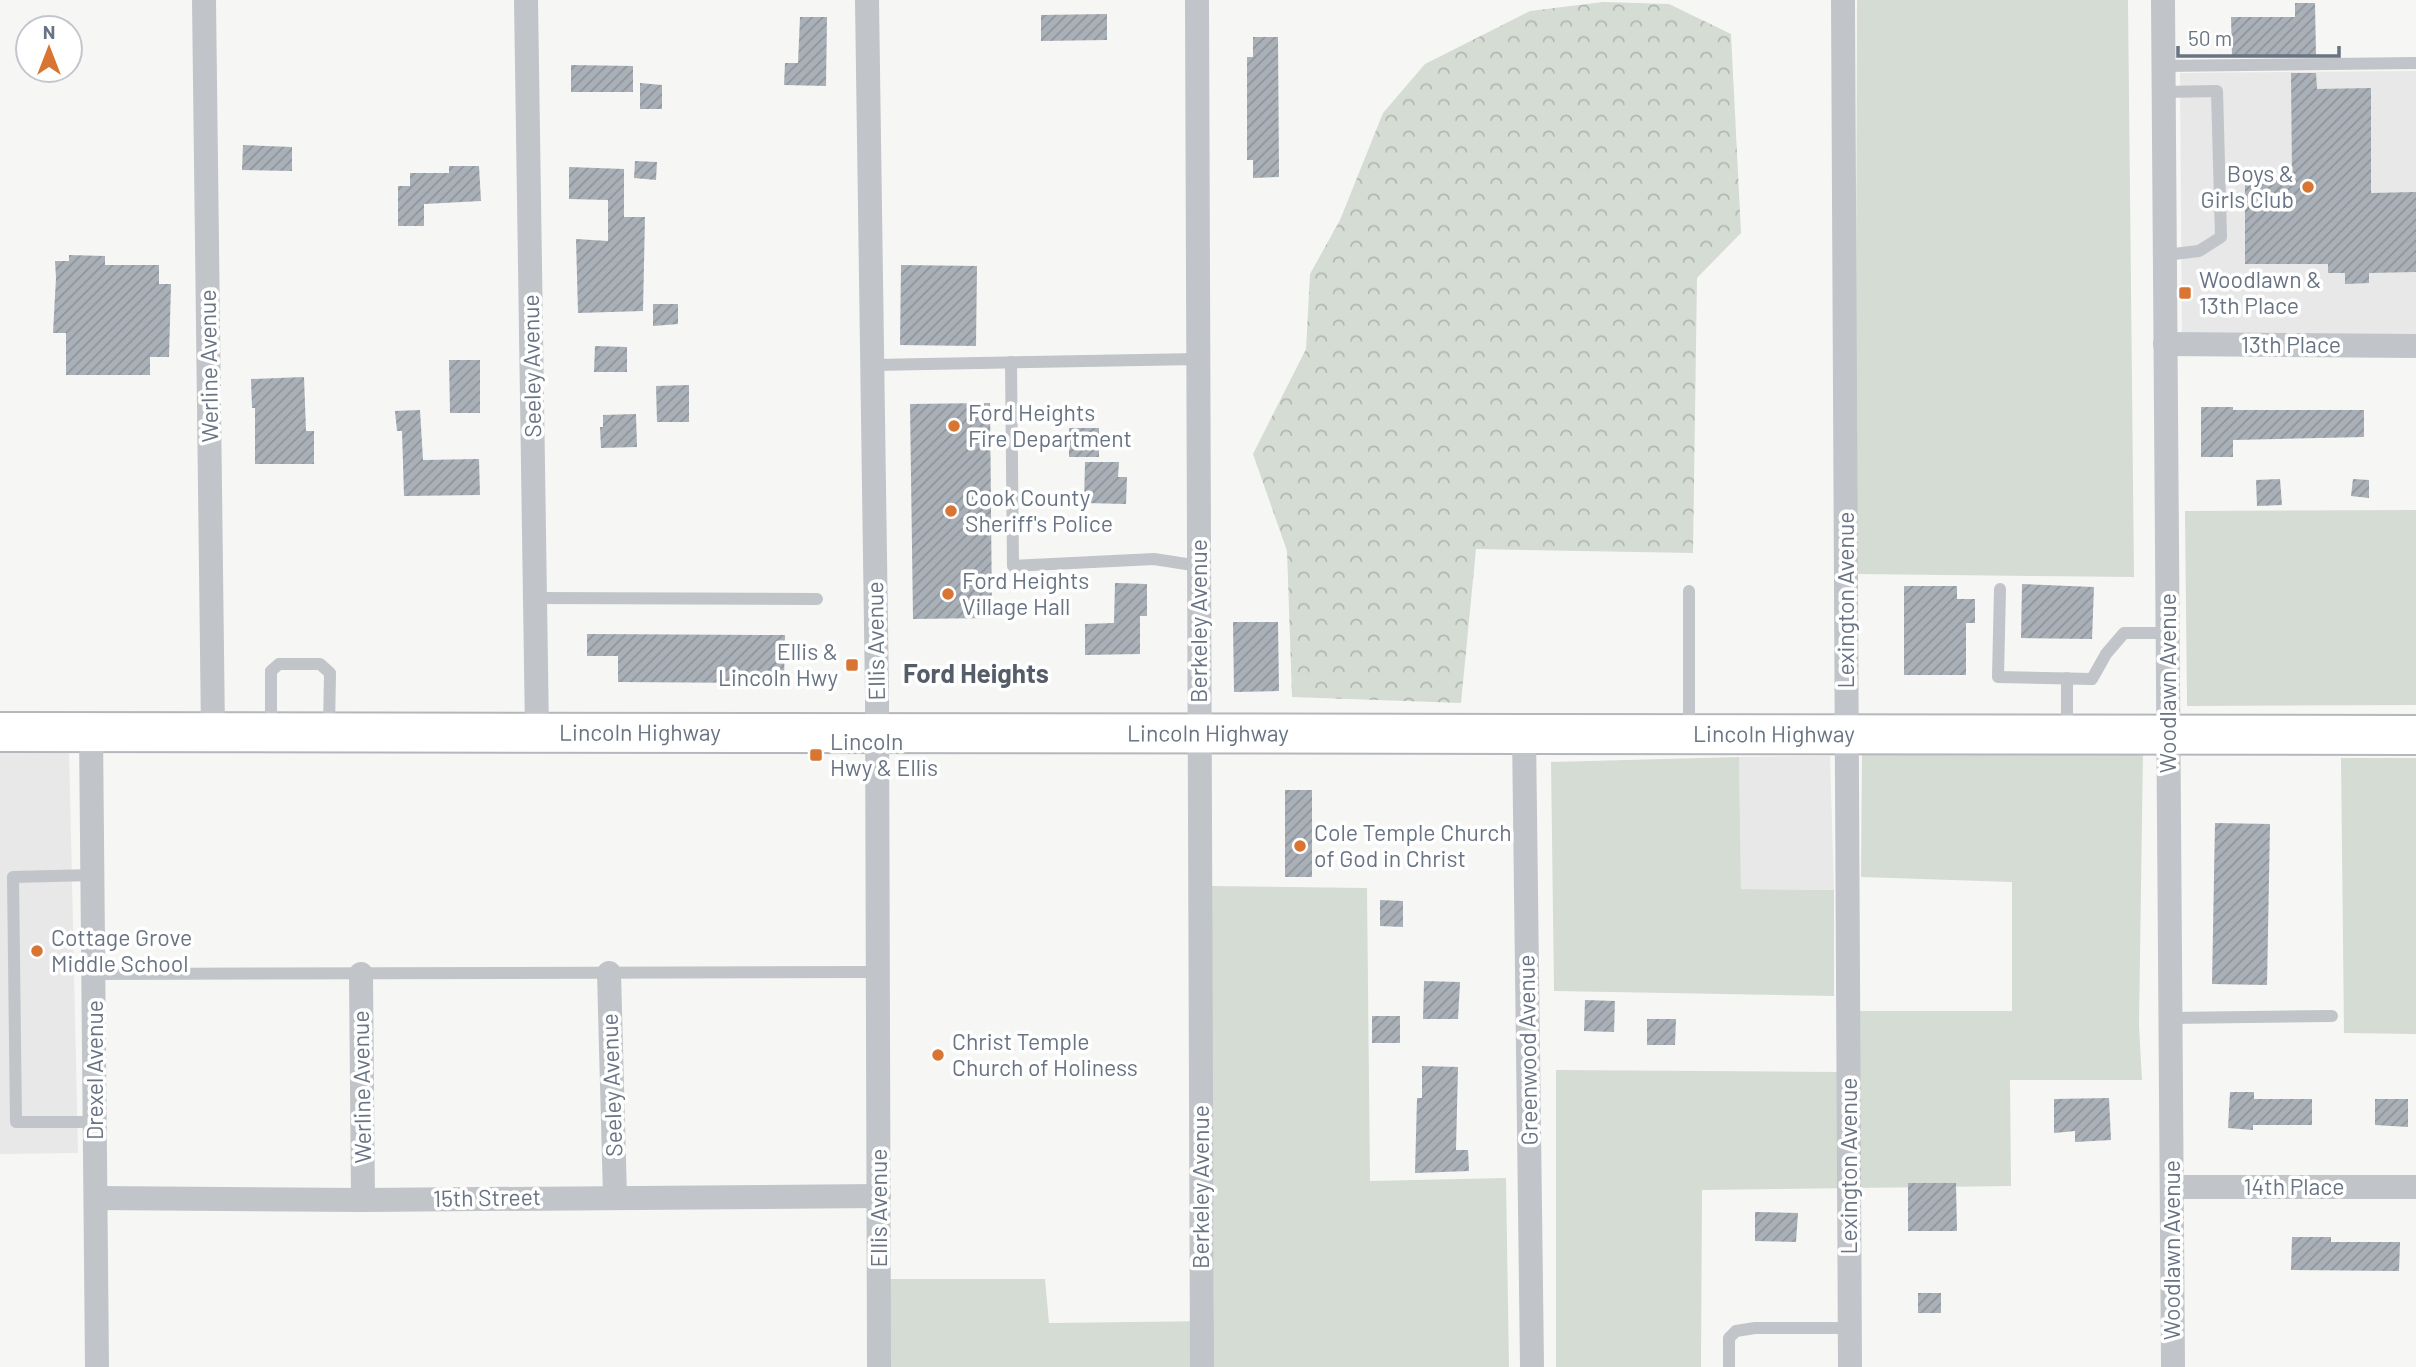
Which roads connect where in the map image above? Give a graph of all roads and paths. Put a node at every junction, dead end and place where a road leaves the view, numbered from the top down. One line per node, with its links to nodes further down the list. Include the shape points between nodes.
1 (204, 0): 25 (street, Werline Avenue)
2 (526, 0): 19 (street, Seeley Avenue)
3 (867, 0): 15 (street, Ellis Avenue)
4 (1197, 0): 13 (street, Berkeley Avenue)
5 (1843, 0): 33 (street, Lexington Avenue)
6 (2163, 0): 8 (street, Woodlawn Avenue)
7 (2416, 63): 8 (lane)
8 (2163, 66): 9 (street, Woodlawn Avenue)
9 (2164, 92): 10 (street, Woodlawn Avenue); 10 (lane, via 2217,91 2221,237 2199,251)
10 (2165, 255): 11 (street, Woodlawn Avenue)
11 (2165, 344): 12 (street, 13th Place); 21 (street, Woodlawn Avenue)
12 (2416, 346)
13 (1198, 359): 14 (lane); 16 (street, Berkeley Avenue)
14 (1011, 362): 15 (lane); 16 (lane, via 1013,566 1154,559)
15 (874, 365): 29 (street, Ellis Avenue)
16 (1199, 566): 30 (street, Berkeley Avenue)
17 (2000, 589): 22 (lane, via 1998,677)
18 (1689, 591): 32 (lane)
19 (535, 598): 20 (lane); 28 (street, Seeley Avenue)
20 (817, 598)
21 (2168, 633): 22 (lane, via 2124,633 2092,679); 35 (street, Woodlawn Avenue)
22 (2067, 678): 34 (lane)
23 (0, 732): 24 (main road, Lincoln Highway)
24 (91, 732): 25 (main road, Lincoln Highway); 37 (street, Drexel Avenue)
25 (213, 732): 26 (main road, Lincoln Highway)
26 (271, 732): 27 (main road, Lincoln Highway); 27 (lane, via 271,671 279,664 320,664 330,673)
27 (329, 732): 28 (main road, Lincoln Highway)
28 (537, 732): 29 (main road, Lincoln Highway)
29 (877, 733): 30 (main road, Lincoln Highway); 38 (street, Ellis Avenue)
30 (1199, 733): 31 (main road, Lincoln Highway); 54 (street, Berkeley Avenue)
31 (1524, 734): 32 (main road, Lincoln Highway); 55 (street, Greenwood Avenue)
32 (1689, 734): 33 (main road, Lincoln Highway)
33 (1847, 734): 34 (main road, Lincoln Highway); 51 (street, Lexington Avenue)
34 (2067, 734): 35 (main road, Lincoln Highway)
35 (2168, 734): 36 (main road, Lincoln Highway); 43 (street, Woodlawn Avenue)
36 (2416, 735)
37 (93, 875): 40 (street, Drexel Avenue); 44 (lane, via 13,877 16,1122)
38 (878, 972): 39 (lane); 47 (street, Ellis Avenue)
39 (609, 973): 41 (lane); 48 (street, Seeley Avenue)
40 (94, 974): 41 (lane); 44 (street, Drexel Avenue)
41 (361, 974): 50 (street, Werline Avenue)
42 (2332, 1016): 43 (lane)
43 (2171, 1018): 45 (street, Woodlawn Avenue)
44 (95, 1122): 49 (street, Drexel Avenue)
45 (2172, 1187): 46 (street, 14th Place); 58 (street, Woodlawn Avenue)
46 (2416, 1187)
47 (879, 1196): 48 (street, 15th Street); 53 (street, Ellis Avenue)
48 (615, 1197): 50 (street, 15th Street)
49 (96, 1198): 50 (street, 15th Street); 52 (street, Drexel Avenue)
50 (363, 1200)
51 (1850, 1328): 56 (lane, via 1736,1331 1729,1338); 57 (street, Lexington Avenue)
52 (97, 1367)
53 (879, 1367)
54 (1202, 1367)
55 (1532, 1367)
56 (1729, 1367)
57 (1850, 1367)
58 (2173, 1367)

